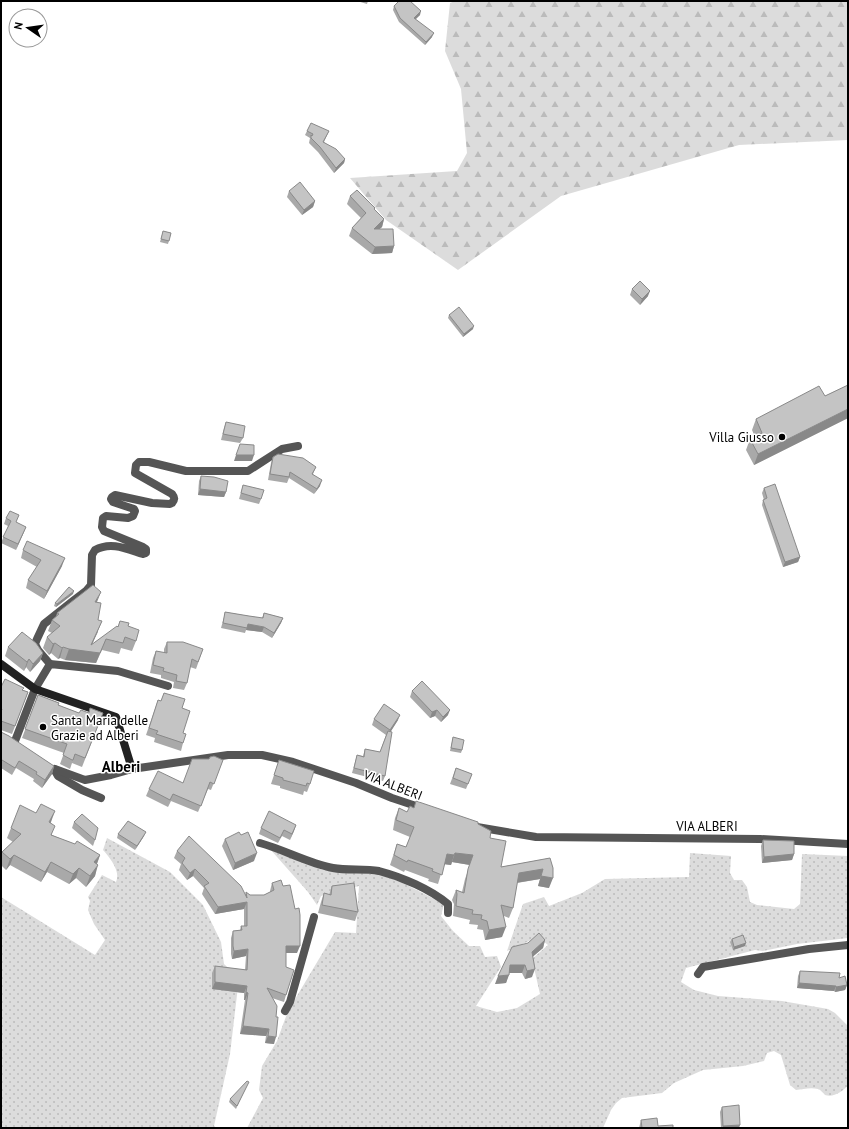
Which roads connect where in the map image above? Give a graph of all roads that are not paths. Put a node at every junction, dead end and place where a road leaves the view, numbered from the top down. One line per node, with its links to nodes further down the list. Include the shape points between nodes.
1 (298, 446): 3 (street, via 282,449 248,471 186,471 139,462 135,473 172,494 175,500 170,504 115,495 112,497 113,502 134,508 135,511 133,516 128,518 106,516 103,518 104,531 147,551 143,554 109,545 94,550 90,585 44,624 37,639 38,650)
2 (1, 664): 5 (street)
3 (50, 664): 4 (street, via 118,671); 5 (street)
4 (168, 686)
5 (35, 688): 6 (street); 7 (street, via 116,717)
6 (14, 742)
7 (132, 769): 8 (street, VIA ALBERI, via 85,780 52,767 58,776); 9 (street, VIA ALBERI, via 228,755 262,756 300,764)
8 (101, 798)
9 (435, 813)
10 (471, 825): 12 (street, VIA ALBERI, via 536,837 760,839)
11 (260, 843): 13 (street, via 318,864 335,868 378,871 415,884 442,898 448,904)
12 (848, 844)
13 (448, 913)
14 (314, 917): 17 (street, via 290,1002)
15 (848, 945): 16 (street, via 703,966)
16 (698, 974)
17 (284, 1010)

